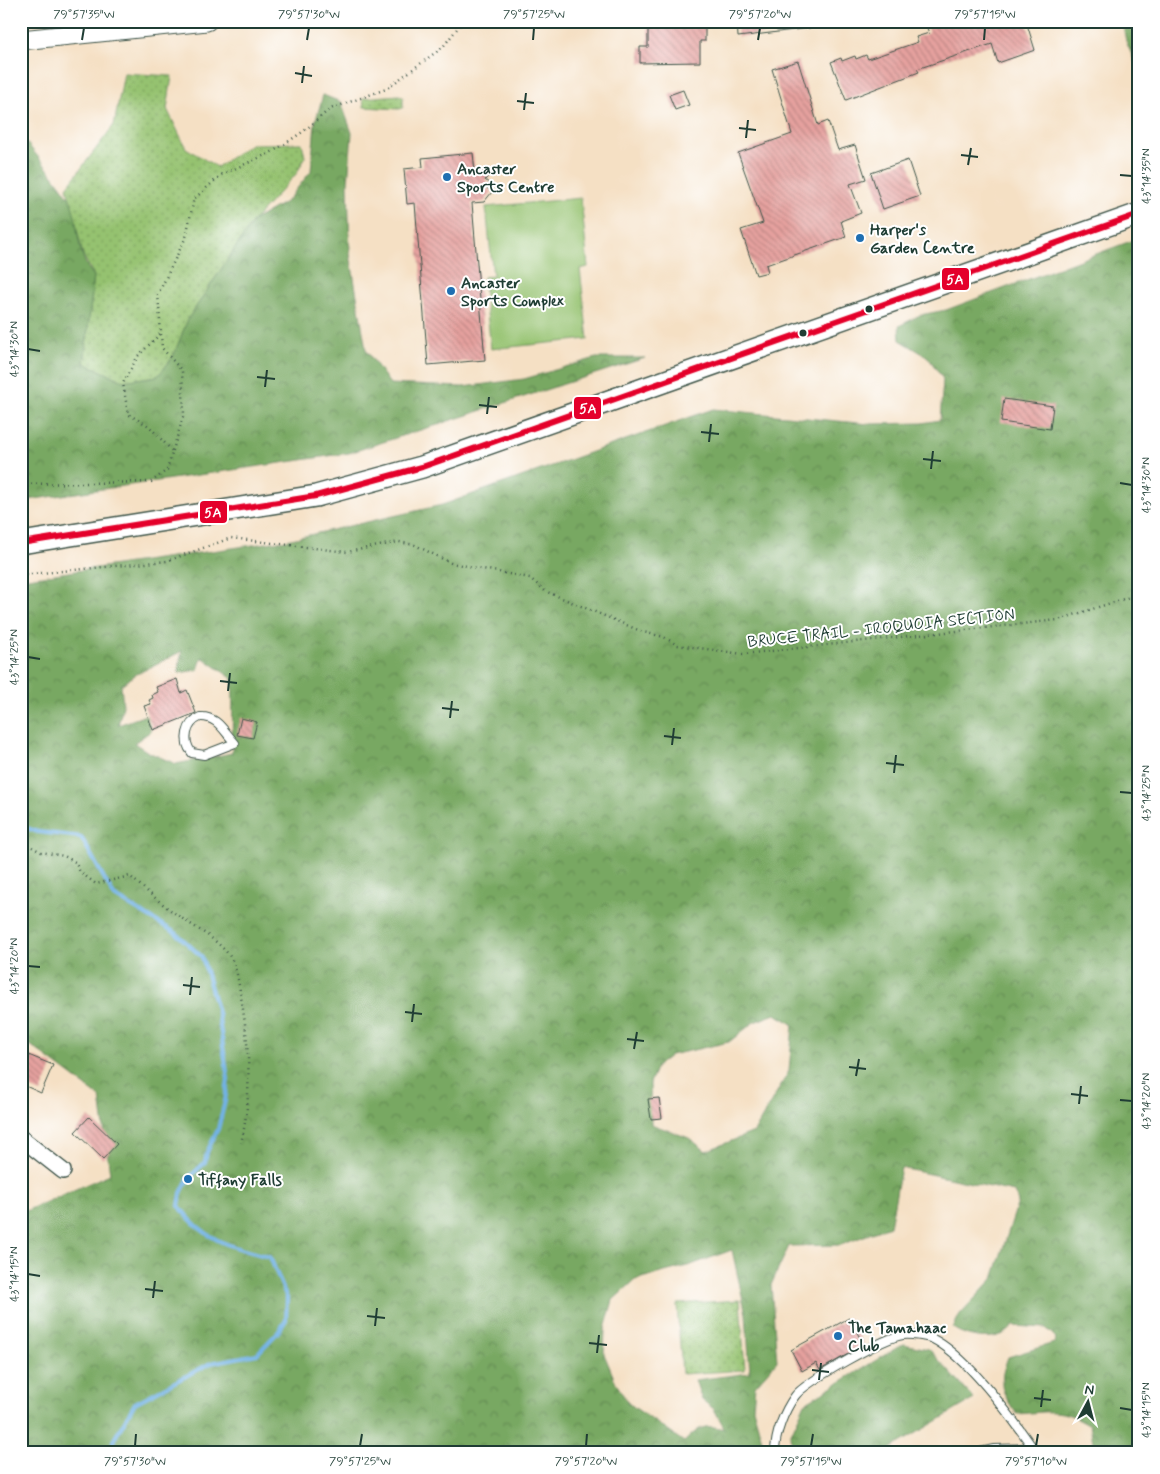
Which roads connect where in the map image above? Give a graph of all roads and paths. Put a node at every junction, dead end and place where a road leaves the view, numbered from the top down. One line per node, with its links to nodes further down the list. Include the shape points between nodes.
1 (207, 21): 3 (street)
2 (464, 21): 6 (path, via 443,47 386,89 330,109 274,151 221,175 194,199 186,237 158,294 162,348 182,371 184,414)
3 (21, 40)
4 (1139, 214): 8 (main road, via 422,467 316,496)
5 (160, 334): 6 (path, via 138,356 123,383 128,414 149,426)
6 (173, 452): 7 (path, via 167,470 151,482)
7 (21, 484)
8 (21, 543)
9 (21, 575): 10 (path, BRUCE TRAIL - IROQUOIA SECTION, via 167,561 231,538 348,552 399,542 415,545 451,563 530,578 545,591 677,645 743,654 1058,620)
10 (1139, 594)
11 (235, 743): 11 (lane, via 218,722 209,717 195,719 188,729 187,746 196,755)
12 (21, 804): 14 (path, via 26,811 23,842 41,852 64,856 75,862 80,872 96,884 130,876 219,945 234,965 245,1021 249,1066)
13 (21, 1138): 15 (street)
14 (241, 1143)
15 (63, 1171)
16 (775, 1453): 17 (lane, via 786,1410 809,1383 886,1341 904,1335 931,1338 950,1351 988,1389 1032,1448)
17 (975, 1453)

